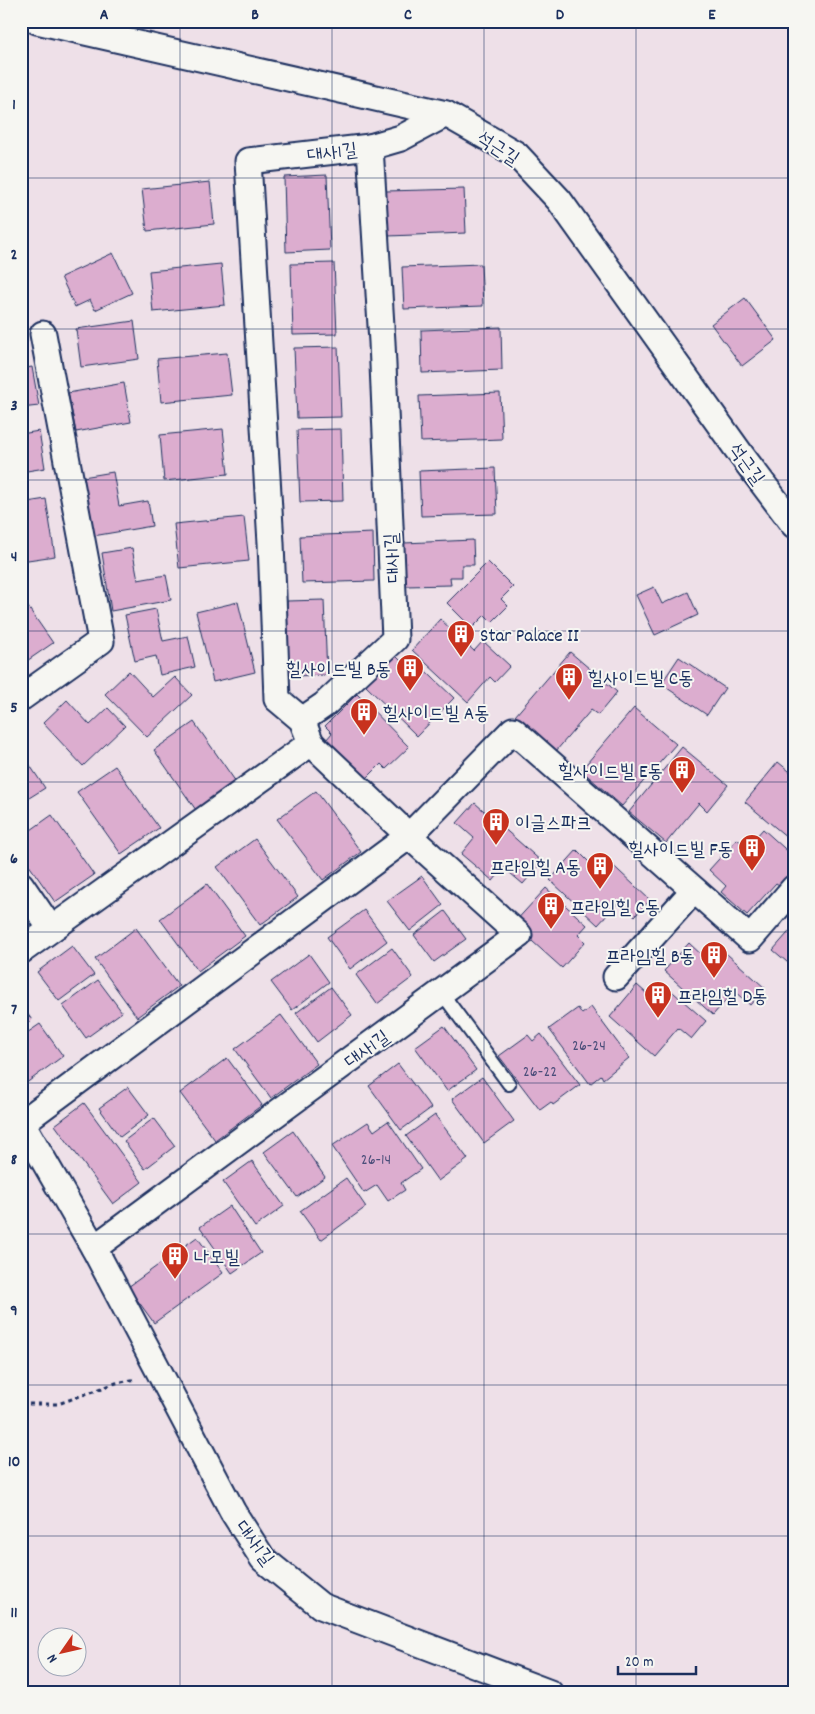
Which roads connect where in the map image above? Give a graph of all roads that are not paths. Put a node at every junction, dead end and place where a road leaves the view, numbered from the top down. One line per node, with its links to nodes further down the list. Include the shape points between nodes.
1 (37, 21): 2 (street, 석근길)
2 (446, 114): 3 (street, via 401,138); 5 (street, 석근길, via 516,154 559,200)
3 (370, 147): 7 (street, 대사1길, via 395,639 324,705); 7 (street, 대사1길, via 248,161 277,699)
4 (43, 334): 6 (street, via 101,641)
5 (794, 524)
6 (21, 698)
7 (302, 720): 8 (street, 대사1길)
8 (311, 743): 9 (street, 대사1길); 13 (street)
9 (409, 836): 12 (street, 대사1길, via 513,730); 16 (street, 대사1길, via 519,935); 18 (street, 대사1길)
10 (21, 885): 13 (street)
11 (794, 888): 12 (street, 대사1길, via 750,939)
12 (694, 890): 15 (street)
13 (51, 929): 14 (street)
14 (21, 950)
15 (616, 977)
16 (441, 992): 17 (lane); 19 (street, 대사1길)
17 (509, 1084)
18 (22, 1122): 19 (street, 대사1길)
19 (94, 1248): 20 (street, 대사1길, via 233,1512 263,1559 321,1606)
20 (550, 1693)

